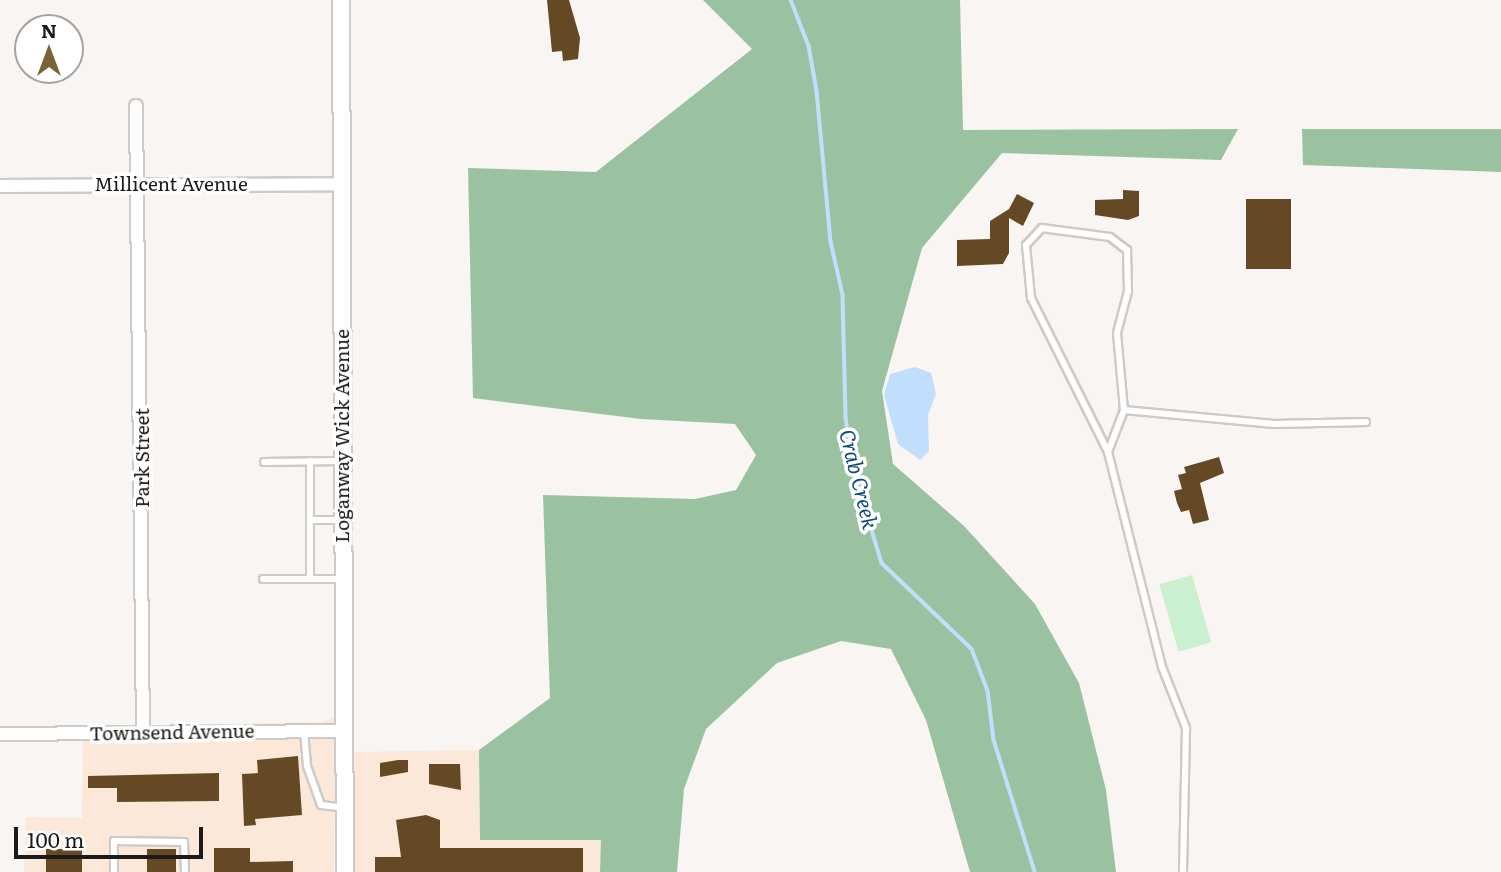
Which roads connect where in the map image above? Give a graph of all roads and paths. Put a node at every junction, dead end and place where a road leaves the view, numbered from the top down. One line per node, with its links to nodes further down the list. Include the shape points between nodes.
1 (341, 0): 4 (street, Loganway Wick Avenue)
2 (135, 106): 3 (street, Park Street)
3 (137, 184): 4 (street, Millicent Avenue); 5 (street, Millicent Avenue); 19 (street, Park Street)
4 (341, 184): 10 (street, Loganway Wick Avenue)
5 (0, 186)
6 (1124, 410): 7 (lane, via 1274,425); 8 (lane); 8 (lane, via 1117,333 1128,291 1128,250 1111,237 1042,228 1026,244 1031,298)
7 (1366, 422)
8 (1108, 453): 25 (lane, via 1162,667 1186,728)
9 (310, 461): 10 (lane); 11 (lane); 12 (lane)
10 (342, 461): 13 (street, Loganway Wick Avenue)
11 (264, 462)
12 (310, 520): 13 (lane); 15 (lane)
13 (342, 520): 16 (street, Loganway Wick Avenue)
14 (263, 579): 15 (lane)
15 (310, 579): 16 (lane)
16 (343, 579): 18 (street, Loganway Wick Avenue)
17 (304, 731): 18 (street, Townsend Avenue); 19 (street, Townsend Avenue); 21 (lane, via 307,766 321,805)
18 (343, 731): 21 (street, Loganway Wick Avenue)
19 (143, 732): 20 (street, Townsend Avenue)
20 (0, 734)
21 (344, 808): 24 (street, Loganway Wick Avenue)
22 (114, 872): 23 (lane, via 114,841 184,842)
23 (185, 872)
24 (345, 872)
25 (1183, 872)

